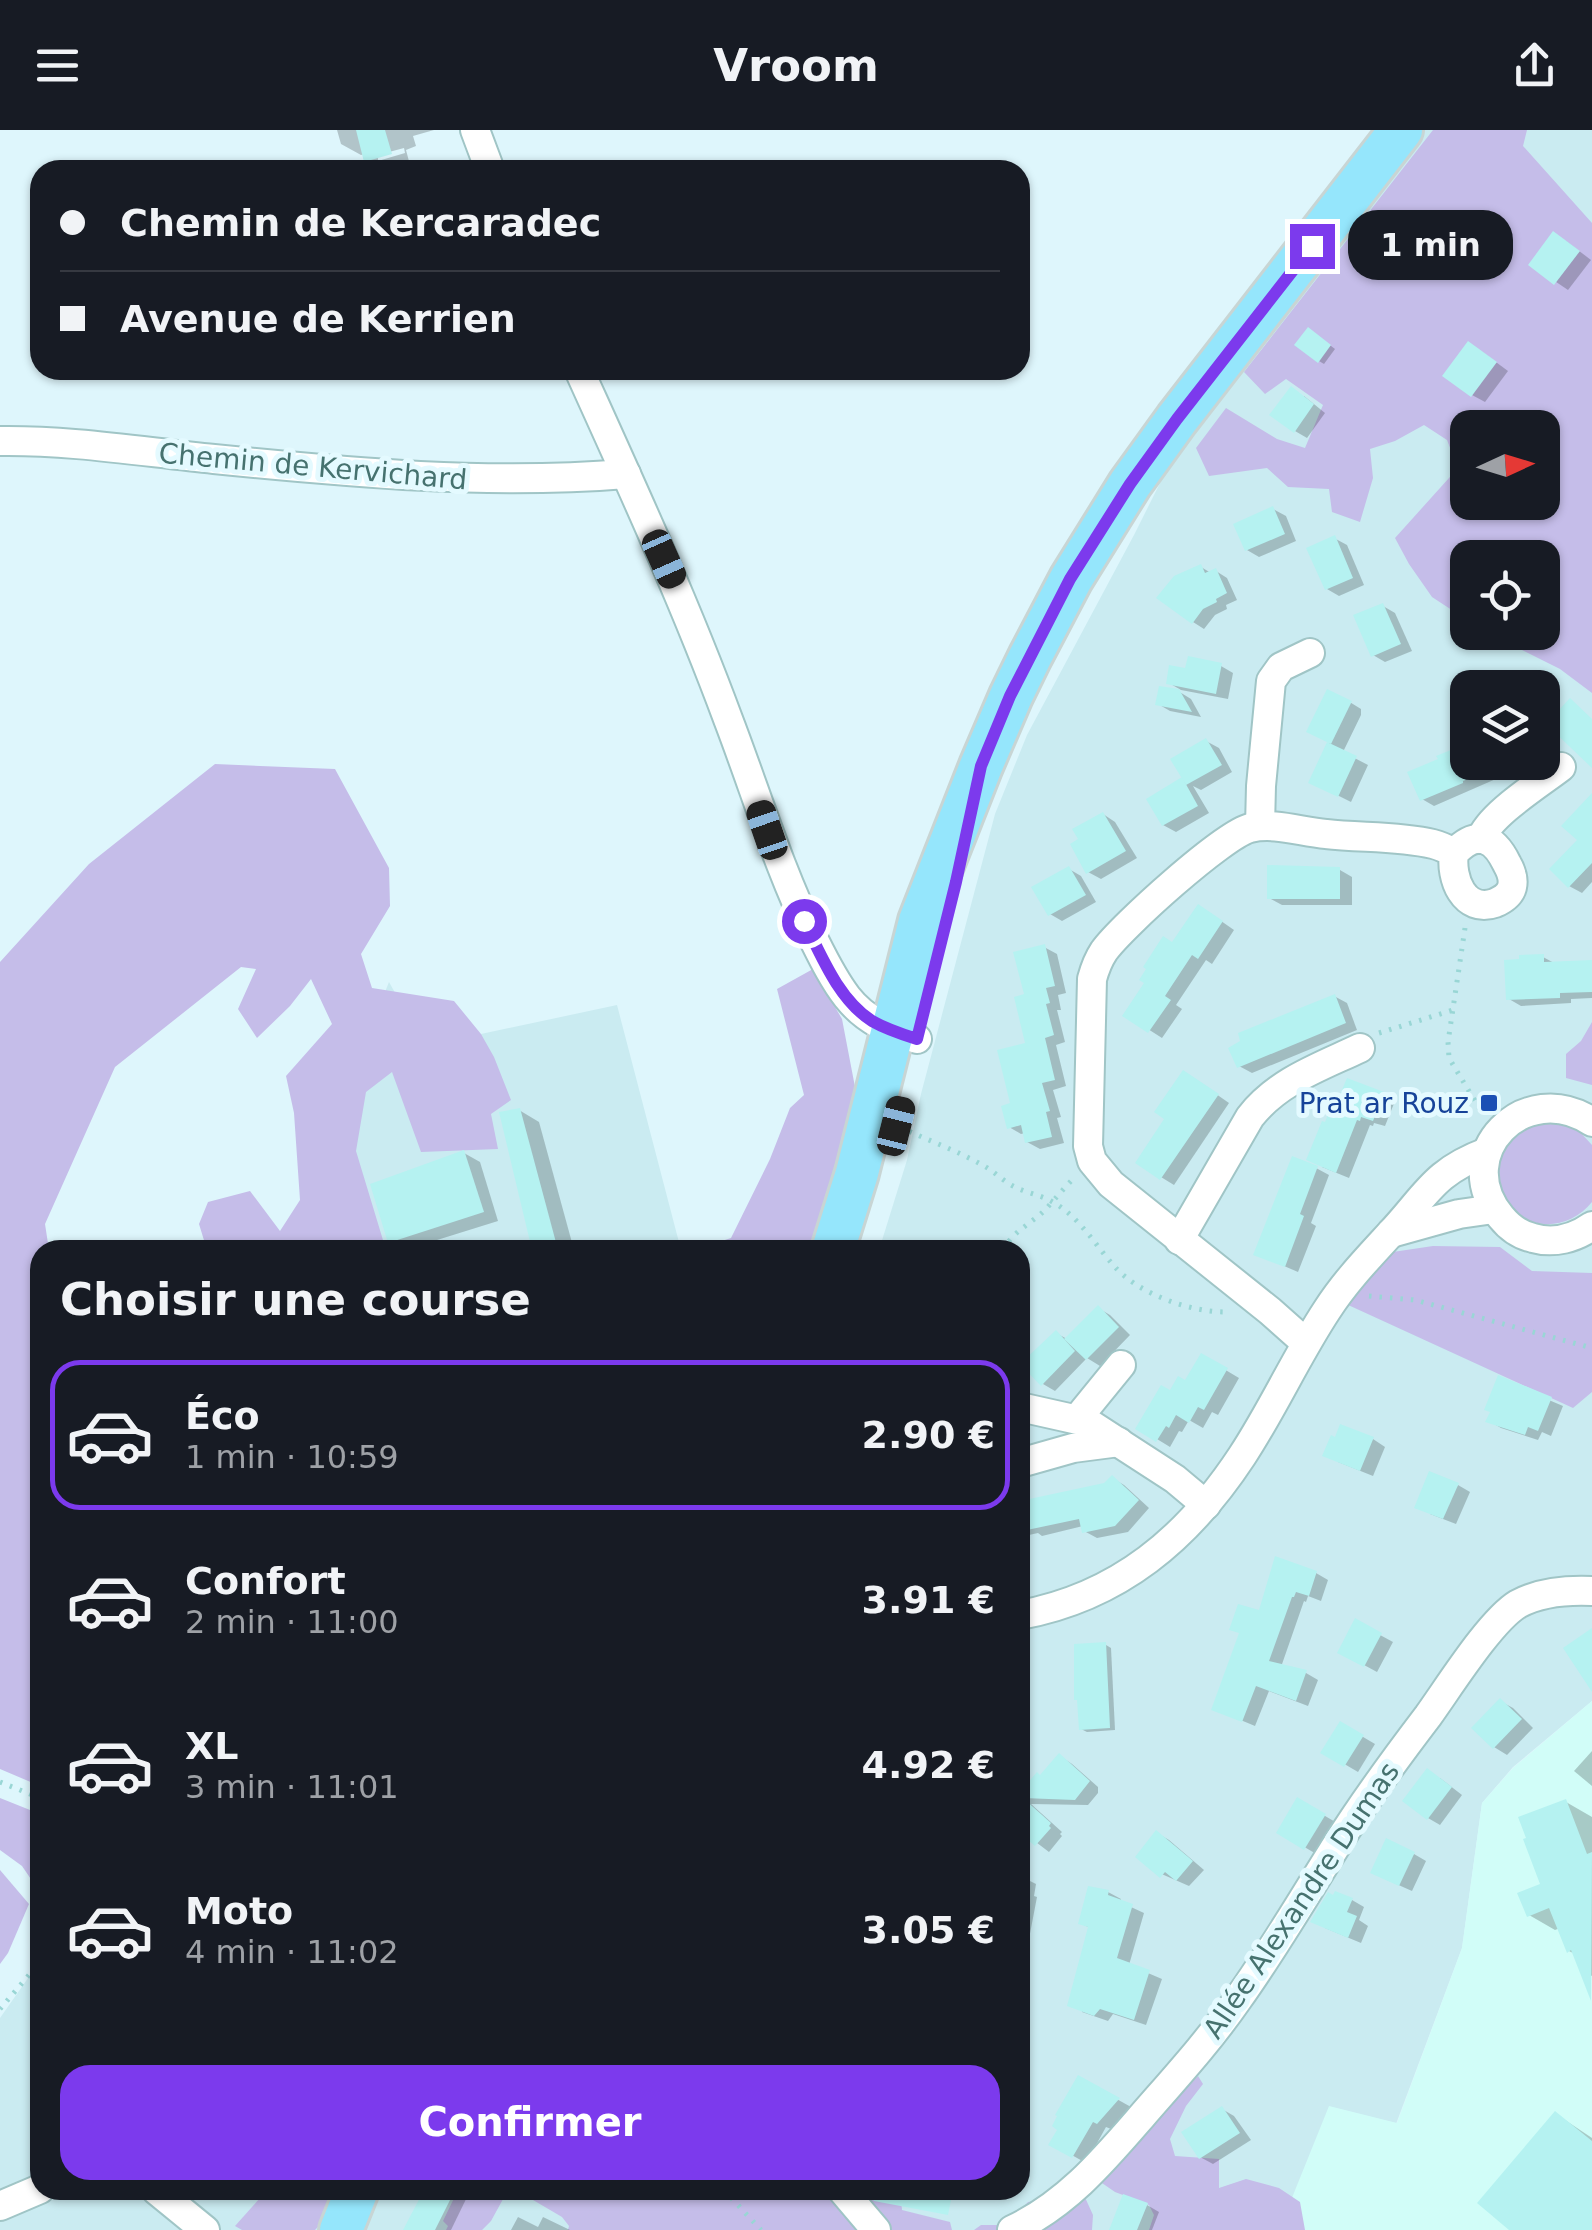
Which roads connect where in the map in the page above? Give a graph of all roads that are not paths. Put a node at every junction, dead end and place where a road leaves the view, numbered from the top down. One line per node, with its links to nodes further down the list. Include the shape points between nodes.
1 (475, 130): 3 (street)
2 (1402, 130): 12 (main road, via 1177,419 1056,606 981,766 956,882)
3 (486, 160)
4 (584, 380): 6 (street)
5 (0, 441): 6 (street, Chemin de Kervichard, via 438,479)
6 (626, 474): 12 (street, via 677,587 804,921 846,996 868,1018)
7 (1310, 654): 9 (street, via 1281,667 1271,681)
8 (1561, 768): 10 (street, via 1485,827)
9 (1260, 826): 11 (street, via 1432,844); 21 (street, via 1228,839 1118,934 1092,979 1092,1161)
10 (1481, 838): 11 (street); 11 (street, via 1500,849 1512,873 1514,901 1470,900 1454,878)
11 (1454, 854)
12 (904, 1035): 19 (main road); 20 (main road, via 896,1126)
13 (1360, 1048): 21 (street, via 1261,1102)
14 (1592, 1122): 15 (street, via 1567,1109 1538,1108 1524,1112)
15 (1494, 1141): 16 (street, via 1484,1168); 18 (street, via 1438,1179)
16 (1494, 1209): 17 (street, via 1534,1239); 18 (street)
17 (1588, 1231)
18 (1391, 1233): 22 (street, via 1359,1266)
19 (836, 1240)
20 (863, 1240)
21 (1179, 1240): 22 (street)
22 (1306, 1343): 28 (street, via 1244,1454)
23 (1121, 1366): 25 (street)
24 (1030, 1409): 25 (street)
25 (1077, 1419): 26 (street)
26 (1118, 1442): 27 (street); 28 (street)
27 (1030, 1459)
28 (1206, 1505): 30 (street, via 1164,1548 1117,1582)
29 (1592, 1591): 41 (street, Allée Alexandre Dumas, via 1540,1596 1517,1605 1495,1626 1373,1792 1198,2053 1078,2187)
30 (1030, 1613)
31 (30, 2193): 36 (street)
32 (168, 2200): 37 (street)
33 (353, 2200): 38 (main road)
34 (371, 2200): 39 (main road)
35 (850, 2200): 40 (street)
36 (0, 2206)
37 (205, 2230)
38 (340, 2230)
39 (370, 2230)
40 (876, 2230)
41 (1012, 2230)

